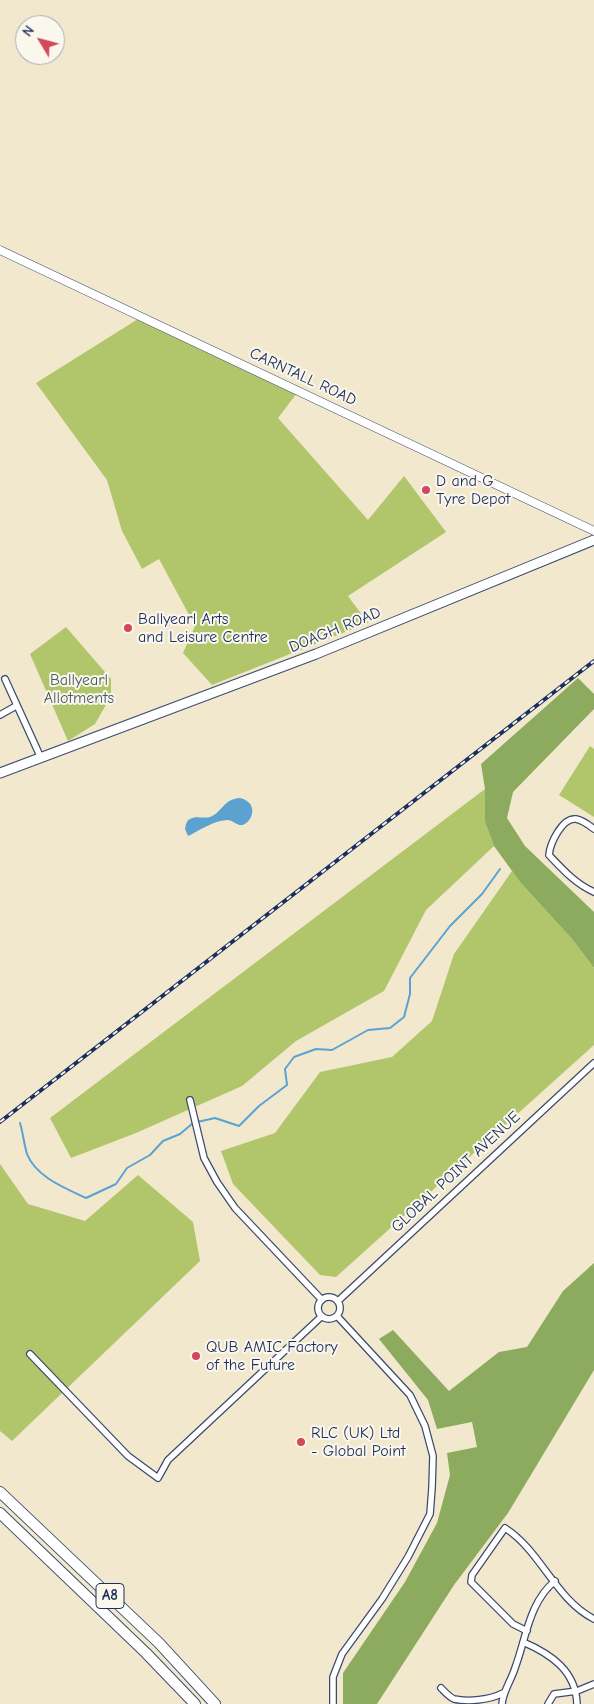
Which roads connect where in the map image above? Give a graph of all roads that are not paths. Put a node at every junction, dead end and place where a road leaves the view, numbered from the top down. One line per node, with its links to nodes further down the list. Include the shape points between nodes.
1 (0, 250): 2 (street, CARNTALL ROAD)
2 (594, 531)
3 (594, 540): 7 (main road, DOAGH ROAD, via 325,651)
4 (5, 679): 5 (street)
5 (16, 706): 6 (street); 7 (street)
6 (0, 715)
7 (41, 758): 8 (main road, DOAGH ROAD)
8 (0, 773)
9 (594, 829): 10 (street, via 578,819 569,819 550,846 549,855 568,875)
10 (594, 892)
11 (594, 1063): 14 (street, GLOBAL POINT AVENUE)
12 (190, 1100): 13 (street, via 204,1158 217,1182 235,1208)
13 (322, 1300): 14 (street, via 330,1297); 15 (street, via 318,1306)
14 (338, 1301): 16 (street)
15 (322, 1316): 16 (street, via 329,1319); 17 (street, via 168,1460 158,1478 128,1456)
16 (337, 1316): 30 (street, via 410,1395 425,1426 433,1464 430,1514 402,1566 339,1660 333,1677)
17 (30, 1354)
18 (0, 1492): 29 (highway, A8, via 159,1643)
19 (0, 1513): 28 (highway, A8)
20 (555, 1581): 21 (street, via 572,1603); 22 (street, via 539,1599); 22 (street, via 517,1535 505,1528 472,1575 471,1582 513,1624)
21 (594, 1620)
22 (527, 1631): 23 (street)
23 (523, 1642): 26 (street, via 550,1656 566,1672); 27 (street)
24 (594, 1684): 26 (street)
25 (441, 1688): 27 (street, via 454,1699 486,1699)
26 (576, 1691): 32 (street, via 554,1694); 33 (street)
27 (503, 1693): 31 (street)
28 (195, 1704)
29 (215, 1704)
30 (333, 1704)
31 (502, 1704)
32 (548, 1704)
33 (577, 1704)

